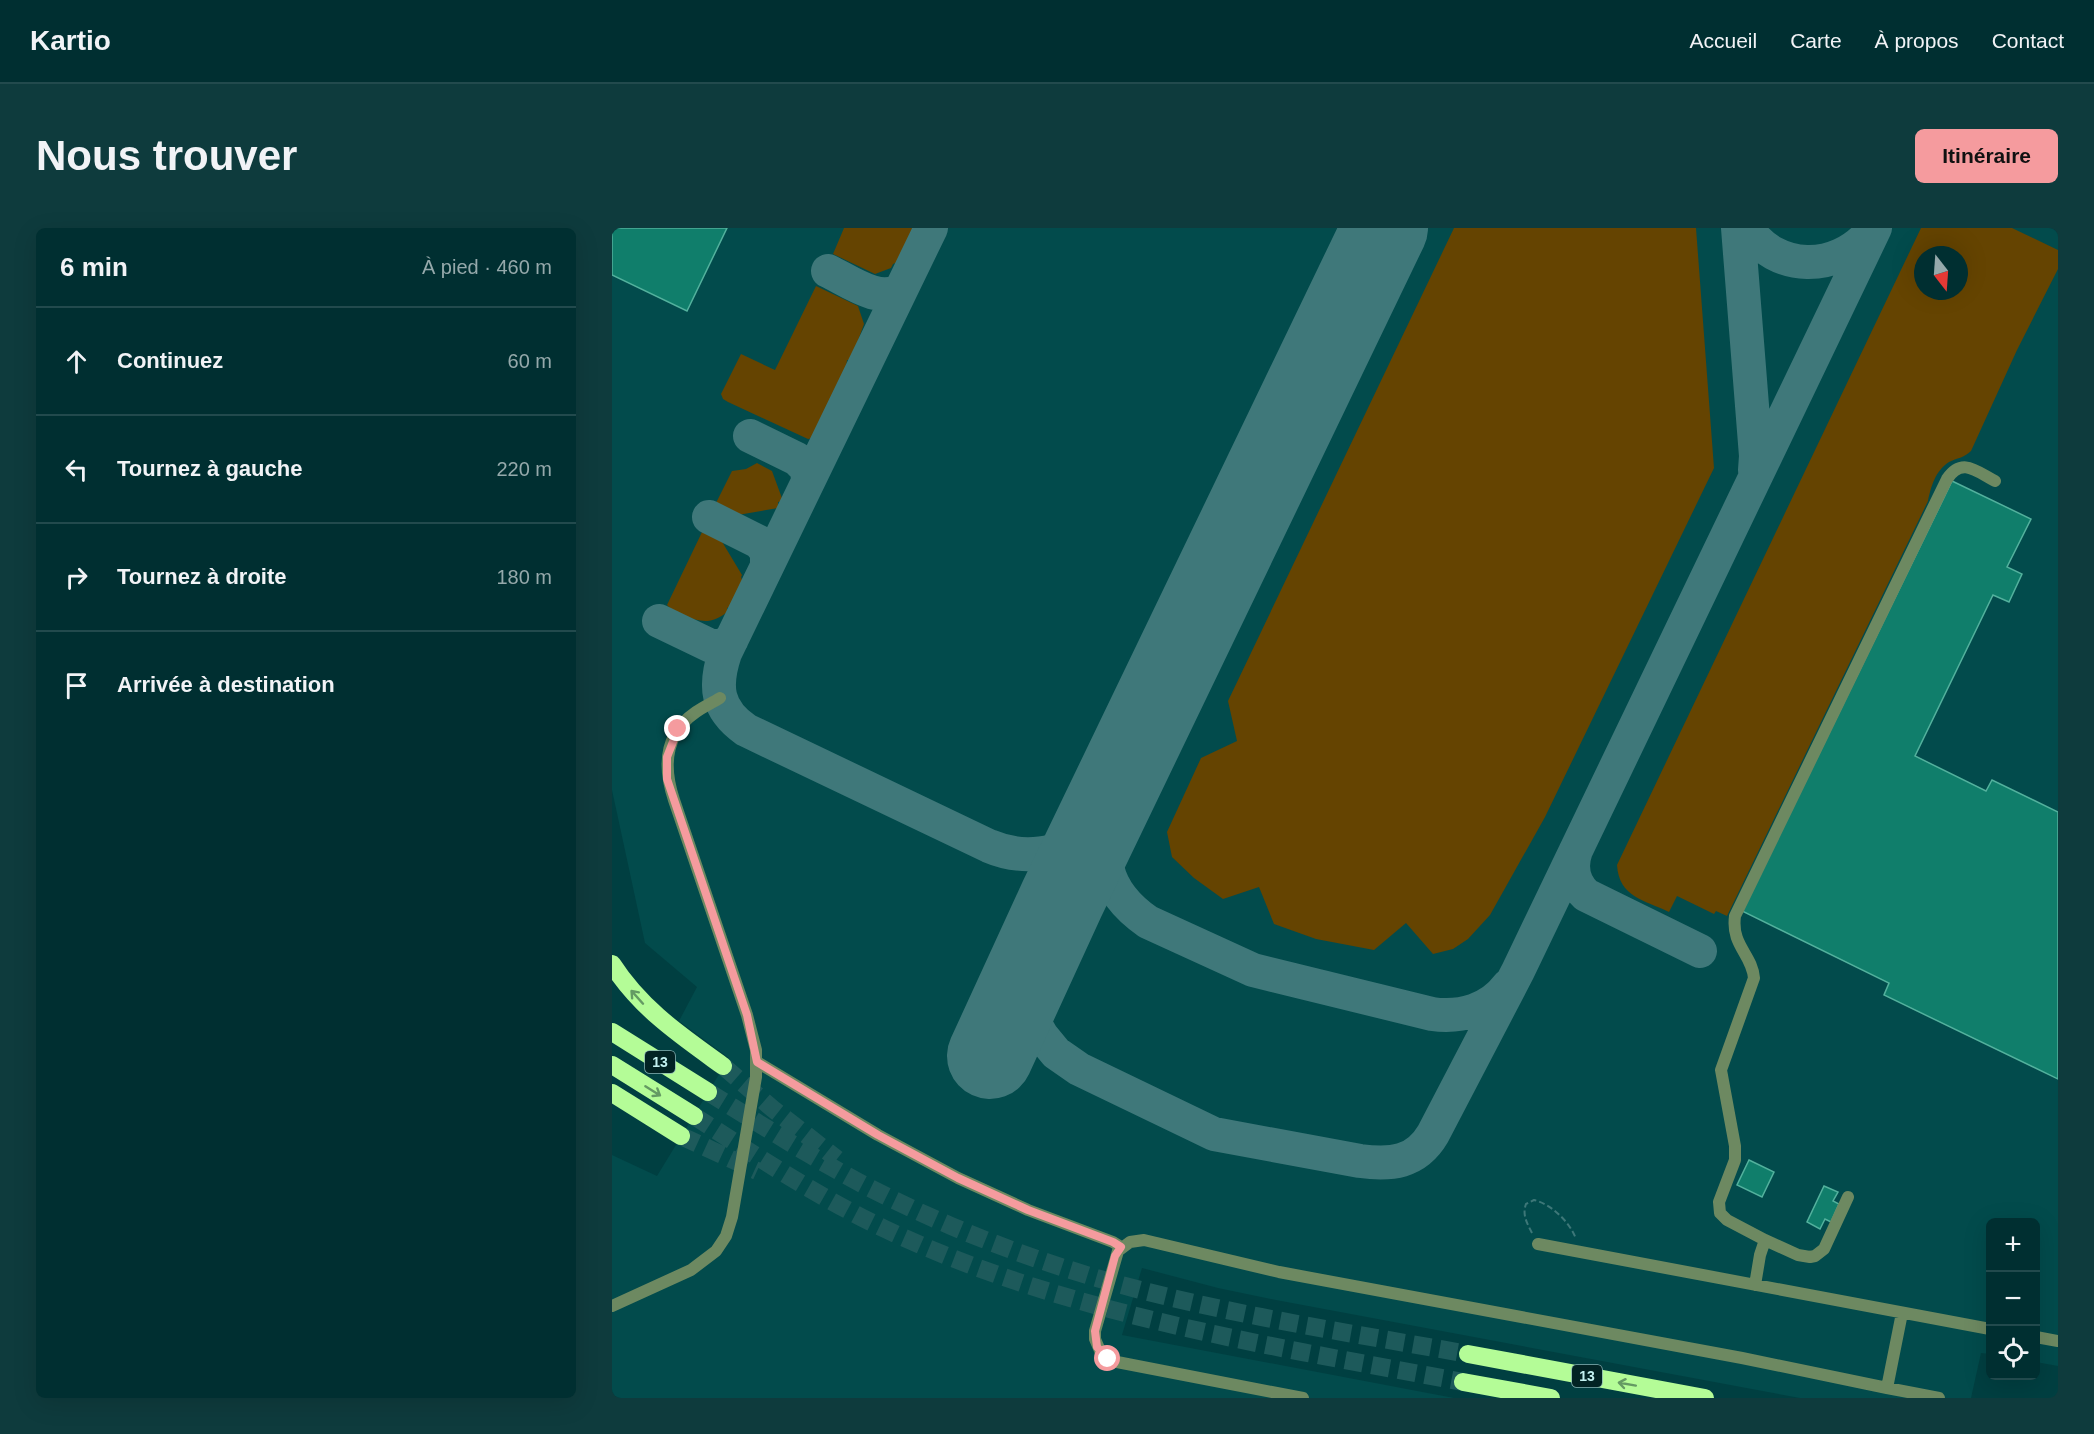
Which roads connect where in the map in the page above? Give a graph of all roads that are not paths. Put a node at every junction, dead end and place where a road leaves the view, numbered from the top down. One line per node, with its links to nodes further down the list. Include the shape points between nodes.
1 (1995, 481): 13 (lane, via 1967,467 1952,472 1947,479 1735,916 1735,935 1754,978 1720,1070 1735,1160 1719,1207 1726,1220)
2 (720, 698): 5 (lane, via 692,714 678,729 667,757 666,772 747,1015)
3 (612, 964): 7 (highway, one-way to 3, via 643,1004)
4 (612, 1032): 8 (highway, 13)
5 (757, 1062): 15 (lane, via 958,1178); 17 (lane, via 732,1217 722,1243 691,1270)
6 (612, 1065): 10 (highway, 13, one-way to 10)
7 (723, 1066)
8 (708, 1092)
9 (612, 1094): 11 (highway)
10 (694, 1116)
11 (681, 1136)
12 (1848, 1197): 13 (lane, via 1824,1249 1815,1256 1798,1255)
13 (1765, 1240): 16 (lane)
14 (1538, 1244): 16 (lane)
15 (1121, 1247): 24 (lane, via 1144,1240 1279,1272); 25 (lane, via 1115,1256 1095,1331 1101,1353 1138,1367)
16 (1755, 1285): 18 (lane)
17 (612, 1306)
18 (1902, 1313): 19 (lane); 24 (lane)
19 (1986, 1328)
20 (2040, 1338): 21 (lane)
21 (2058, 1341)
22 (1468, 1354): 27 (highway, 13, one-way to 22)
23 (1463, 1382): 26 (highway)
24 (1887, 1388): 28 (lane)
25 (1303, 1398)
26 (1551, 1398)
27 (1705, 1398)
28 (1939, 1398)

